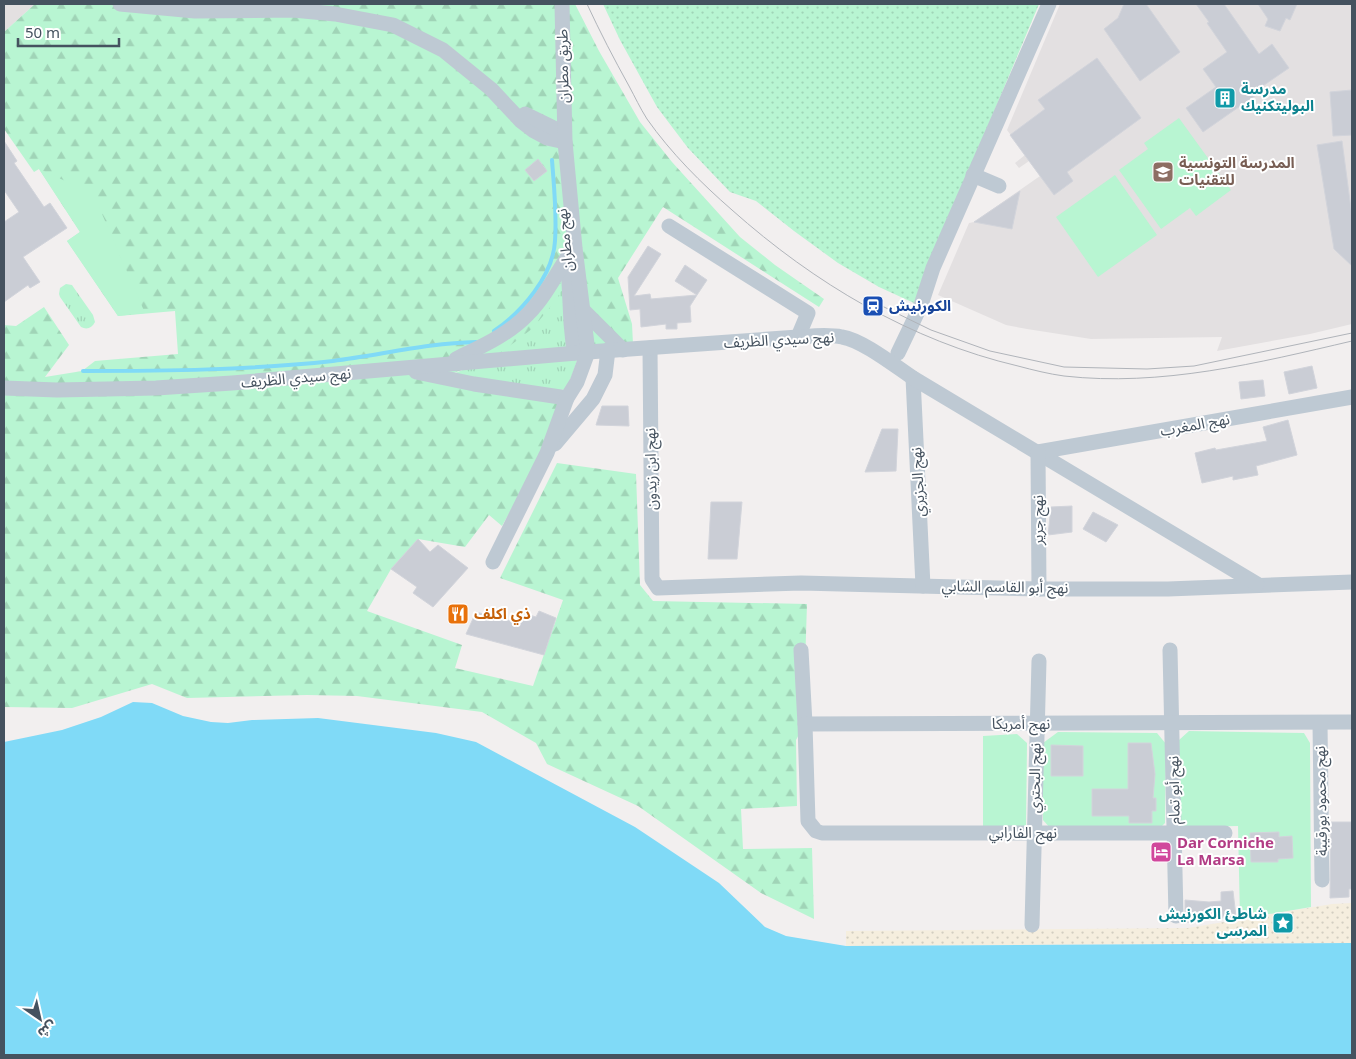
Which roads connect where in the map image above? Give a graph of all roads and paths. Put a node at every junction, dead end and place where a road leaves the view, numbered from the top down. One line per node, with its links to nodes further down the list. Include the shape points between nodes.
1 (120, 4): 5 (street, via 195,11 293,10 392,25 443,50 502,100)
2 (554, 4): 5 (street)
3 (562, 4): 5 (street, طريق مطران)
4 (1049, 4): 6 (street)
5 (560, 133): 9 (street, نهج مطران, via 559,188); 10 (street, نهج مطران)
6 (974, 175): 7 (street); 15 (street)
7 (999, 186)
8 (669, 226): 11 (street, via 808,313)
9 (568, 256): 14 (street, نهج مطران, via 570,323); 16 (street, via 530,313 496,339)
10 (584, 311): 13 (street); 14 (street, نهج مطران)
11 (798, 337): 12 (street, نهج سيدي الظريف); 18 (street, نهج سيدي الظريف, via 844,337)
12 (650, 348): 13 (street, نهج سيدي الظريف); 28 (street, نهج ابن زيدون, via 652,579)
13 (616, 350): 14 (street, نهج سيدي الظريف); 23 (street, via 593,399)
14 (581, 352): 16 (street, نهج سيدي الظريف); 21 (street, via 577,382)
15 (898, 353)
16 (448, 363): 17 (street, نهج سيدي الظريف)
17 (402, 369): 19 (street, نهج سيدي الظريف, via 156,388); 21 (street)
18 (913, 378): 22 (street, نهج سيدي الظريف); 27 (street, نهج الجزيري)
19 (4, 388)
20 (1352, 397): 22 (street, نهج المغرب)
21 (567, 398): 23 (street)
22 (1038, 452): 26 (street, نهج سيدي الظريف); 29 (street, نهج جرير)
23 (547, 453): 24 (street)
24 (493, 562)
25 (1352, 582): 26 (street, نهج أبو القاسم الشابي)
26 (1257, 584): 29 (street, نهج أبو القاسم الشابي, via 1168,589)
27 (923, 586): 28 (street, نهج أبو القاسم الشابي, via 801,583); 29 (street, نهج أبو القاسم الشابي)
28 (658, 588)
29 (1039, 589)
30 (801, 650): 36 (street)
31 (1170, 650): 35 (street, نهج أبو تمام)
32 (1038, 661): 37 (street, نهج البحتري)
33 (1320, 722): 34 (street, نهج أمريكا); 35 (street, نهج أمريكا); 41 (street, نهج محمود بورقيبة)
34 (1352, 722)
35 (1173, 723): 37 (street, نهج أمريكا); 40 (street, نهج أبو تمام)
36 (805, 724): 37 (street, نهج أمريكا); 38 (street, نهج الفارابي, via 808,821 816,831)
37 (1036, 724): 38 (street, نهج البحتري)
38 (1035, 832): 40 (street, نهج الفارابي); 43 (street, نهج البحتري)
39 (1225, 833): 40 (street, نهج الفارابي)
40 (1174, 834): 42 (street, نهج أبو تمام)
41 (1322, 880)
42 (1176, 916)
43 (1032, 925)

